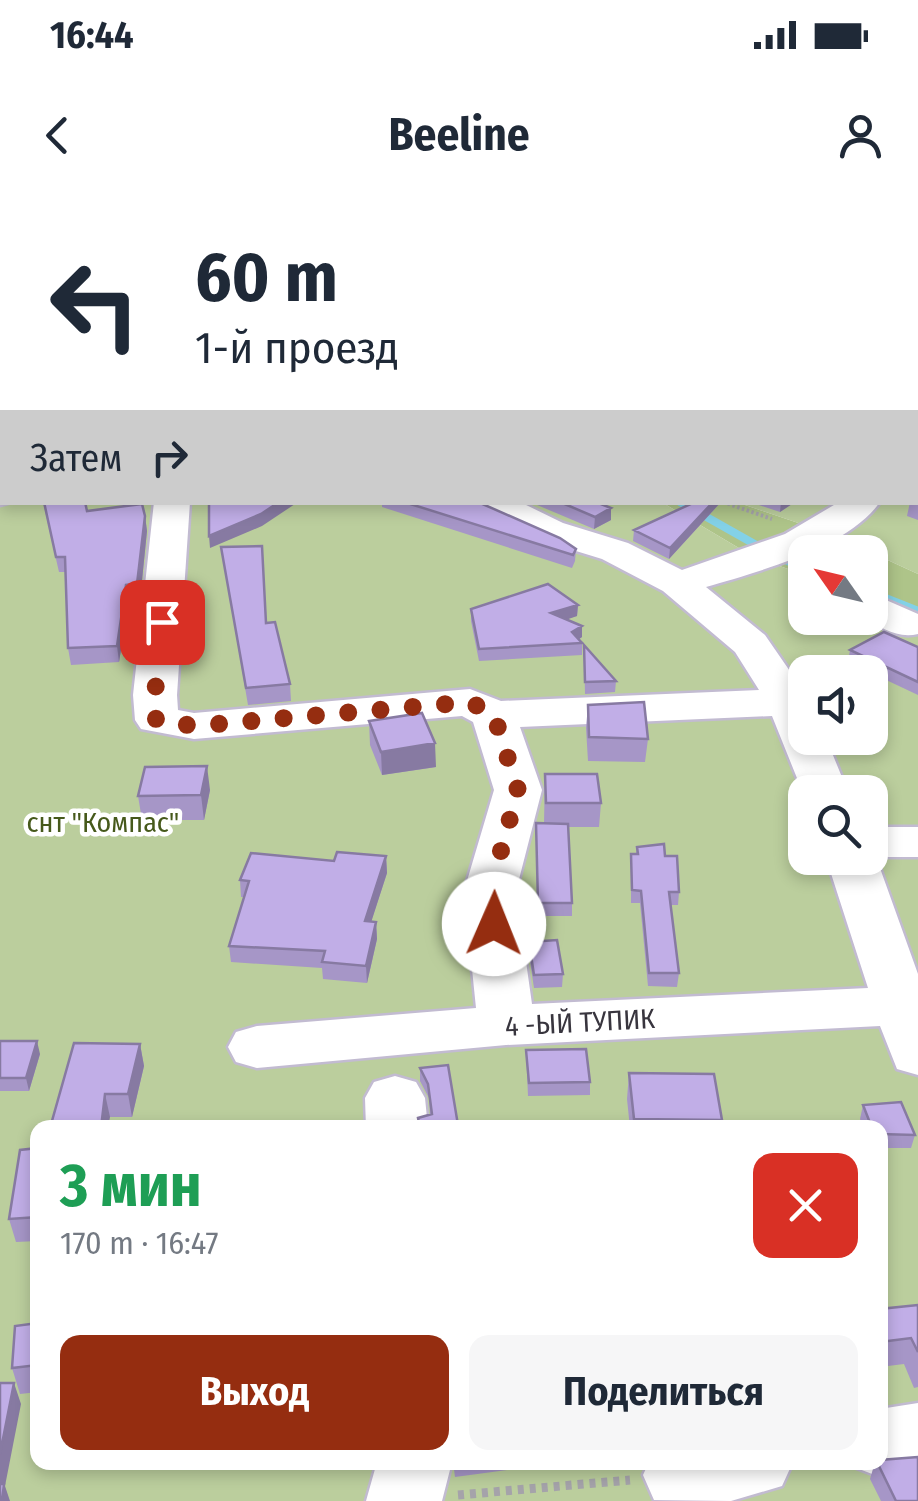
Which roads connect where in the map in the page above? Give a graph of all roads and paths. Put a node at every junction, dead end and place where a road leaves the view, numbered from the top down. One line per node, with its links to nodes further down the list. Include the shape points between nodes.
1 (172, 505): 11 (street, via 156,720 194,726 470,702)
2 (496, 505): 6 (street)
3 (854, 510): 4 (street, via 830,528)
4 (765, 554): 5 (street); 6 (street)
5 (788, 566)
6 (677, 583): 9 (street, via 750,644)
7 (888, 614): 8 (street)
8 (907, 624)
9 (788, 701)
10 (788, 702): 11 (street)
11 (494, 715): 16 (street, via 518,790 490,890)
12 (888, 842): 13 (street)
13 (918, 842)
14 (857, 875): 15 (street)
15 (913, 1022): 16 (street, 4 -ЫЙ ТУПИК)
16 (506, 1025): 17 (street, 4 -ЫЙ ТУПИК)
17 (257, 1046)
18 (918, 1436): 19 (street)
19 (888, 1442)
20 (414, 1470): 23 (street)
21 (710, 1470): 22 (street)
22 (681, 1475): 23 (path)
23 (405, 1500)

